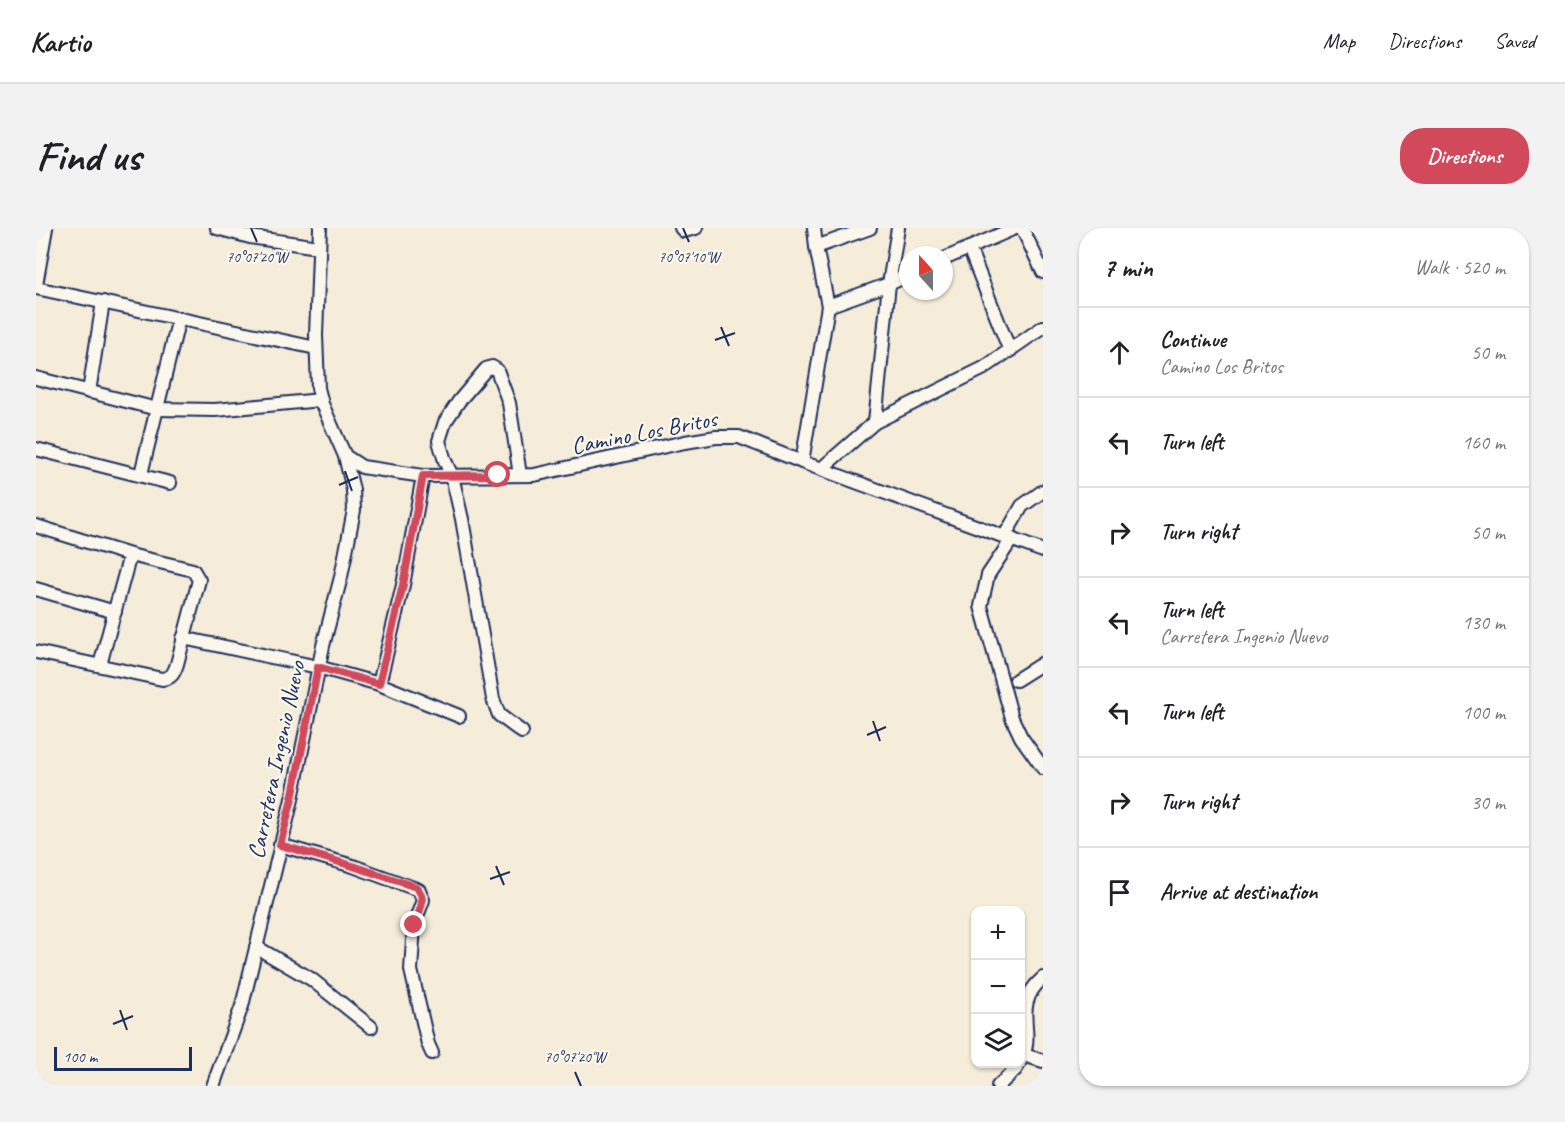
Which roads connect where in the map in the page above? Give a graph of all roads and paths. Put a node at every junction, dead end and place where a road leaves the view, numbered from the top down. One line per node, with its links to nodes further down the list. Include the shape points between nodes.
1 (46, 228): 18 (street)
2 (217, 228): 11 (street)
3 (320, 228): 11 (street, Carretera Ingenio Nuevo)
4 (681, 228): 5 (street)
5 (696, 228)
6 (814, 228): 12 (street)
7 (870, 228): 12 (street)
8 (898, 228): 17 (street)
9 (1014, 228): 13 (street)
10 (1022, 228): 15 (street)
11 (318, 247): 23 (street, Carretera Ingenio Nuevo)
12 (816, 247): 20 (street)
13 (969, 248): 14 (street); 24 (street)
14 (953, 255)
15 (1043, 272)
16 (899, 279): 17 (street)
17 (889, 284): 20 (street); 29 (street)
18 (36, 286): 19 (street)
19 (103, 302): 21 (street); 26 (street)
20 (828, 306): 32 (street)
21 (178, 318): 23 (street); 28 (street)
22 (1043, 327): 24 (street)
23 (316, 348): 27 (street, Carretera Ingenio Nuevo)
24 (1010, 351): 29 (street)
25 (36, 378): 26 (street)
26 (89, 392): 28 (street)
27 (321, 400): 28 (street, via 215,410); 31 (street, Carretera Ingenio Nuevo)
28 (157, 408): 34 (street)
29 (875, 422): 33 (street)
30 (36, 449): 34 (street)
31 (345, 456): 36 (street, Camino Los Britos, via 362,467); 50 (street, Carretera Ingenio Nuevo, via 354,510)
32 (802, 462): 33 (street, Camino Los Britos); 35 (street, Camino Los Britos, via 739,437 716,437)
33 (821, 470): 41 (street, Camino Los Britos)
34 (141, 474): 38 (street)
35 (520, 475): 37 (street, Camino Los Britos); 37 (street, via 509,403 497,370 492,367 475,381 445,422 439,441)
36 (423, 476): 37 (street, Camino Los Britos); 52 (street)
37 (452, 476): 54 (street, via 493,699 499,715)
38 (170, 483)
39 (1043, 491): 41 (street, via 1022,506)
40 (36, 526): 43 (street)
41 (1008, 538): 42 (street, Camino Los Britos); 55 (street, via 988,575 981,606 1012,718)
42 (1043, 551)
43 (130, 555): 45 (street); 46 (street, via 193,570 198,576)
44 (36, 589): 45 (street)
45 (115, 612): 49 (street)
46 (183, 638): 49 (street, via 174,672 168,678); 50 (street)
47 (36, 652): 49 (street)
48 (1043, 663): 51 (street)
49 (100, 665)
50 (318, 667): 52 (street); 56 (street, Carretera Ingenio Nuevo)
51 (1016, 680)
52 (379, 684): 53 (street)
53 (459, 716)
54 (522, 732)
55 (1043, 768)
56 (280, 845): 57 (street, Carretera Ingenio Nuevo); 61 (street, via 419,890 423,900 414,925 411,970)
57 (256, 948): 60 (street, via 311,979); 65 (street, Carretera Ingenio Nuevo, via 242,1006)
58 (1043, 978): 59 (street, via 1027,997)
59 (1024, 1014)
60 (371, 1027)
61 (432, 1053)
62 (1025, 1060): 63 (street)
63 (1043, 1061)
64 (1016, 1068): 66 (street)
65 (213, 1086)
66 (998, 1086)

